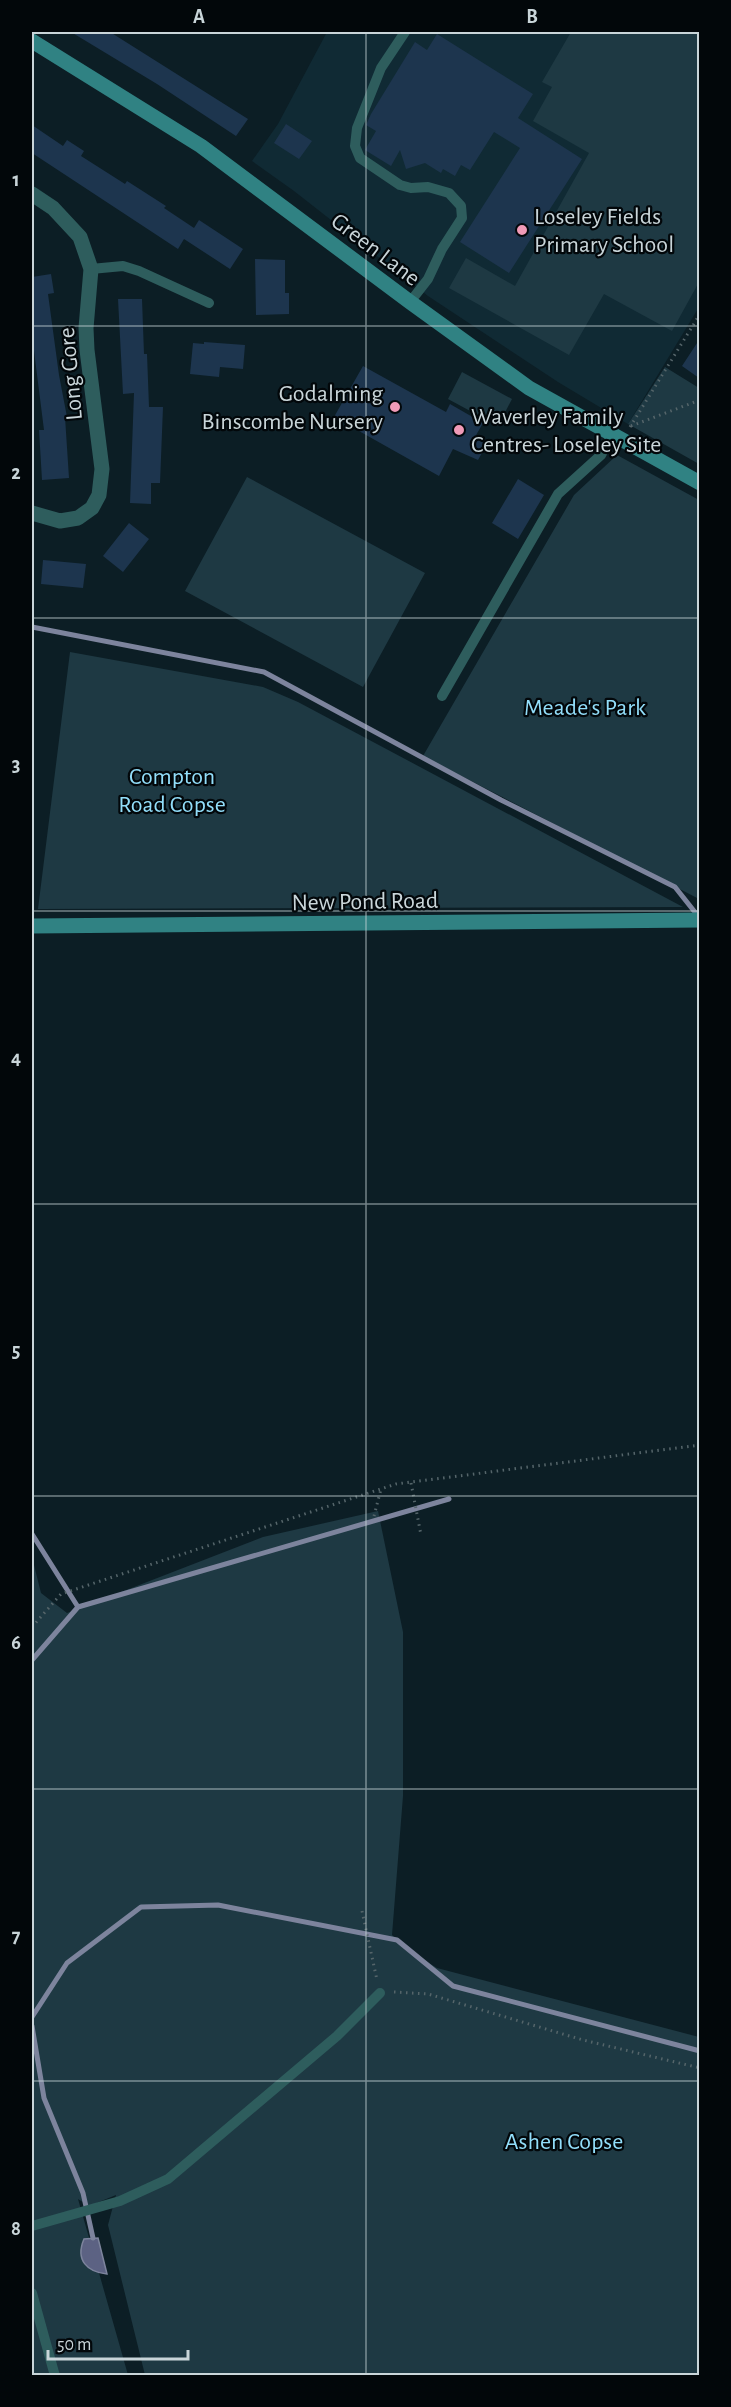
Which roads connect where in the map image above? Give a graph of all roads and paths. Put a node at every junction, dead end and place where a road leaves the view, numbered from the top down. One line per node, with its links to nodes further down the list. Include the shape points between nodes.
1 (405, 32): 5 (lane, via 381,68 357,128 355,146 360,158 400,185 428,187 449,194 461,206 462,218 428,279)
2 (32, 41): 5 (street, Green Lane, via 201,146)
3 (32, 194): 4 (street, Long Gore, via 53,208 80,237)
4 (91, 269): 6 (lane, via 123,266); 12 (street, Long Gore, via 87,350 102,469 99,495 92,508 78,518 60,521)
5 (410, 302): 10 (street, Green Lane, via 529,388)
6 (209, 303)
7 (699, 314): 9 (path)
8 (699, 400): 9 (path)
9 (630, 427): 10 (path)
10 (612, 435): 11 (street, Green Lane); 13 (lane, via 602,454 558,494)
11 (699, 483)
12 (32, 513)
13 (442, 696)
14 (699, 920): 15 (street, New Pond Road)
15 (32, 926)
16 (699, 1445): 17 (path)
17 (411, 1483): 18 (path); 20 (path)
18 (381, 1489): 19 (path); 21 (path, via 61,1594)
19 (374, 1516)
20 (421, 1535)
21 (32, 1628)
22 (362, 1911): 23 (path)
23 (380, 1992): 24 (path, via 428,1994 583,2040); 25 (lane, via 337,2036 168,2179 120,2201)
24 (699, 2068)
25 (32, 2226)
26 (32, 2293): 27 (lane)
27 (55, 2376)

